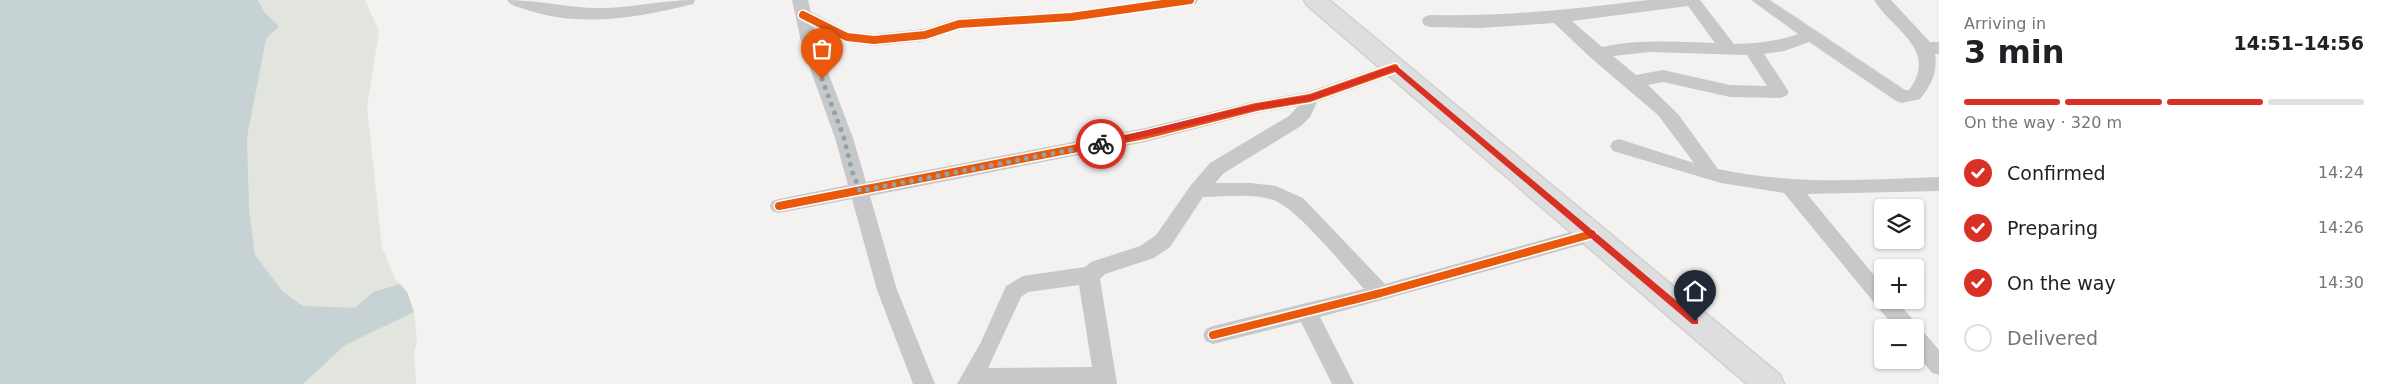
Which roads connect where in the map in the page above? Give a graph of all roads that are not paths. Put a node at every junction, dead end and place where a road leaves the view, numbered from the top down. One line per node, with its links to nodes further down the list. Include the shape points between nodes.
1 (515, 0): 2 (street, via 560,12 619,12)
2 (687, 0)
3 (1190, 0): 9 (street, via 1071,17 959,24 925,35 874,40 847,37)
4 (1315, 0): 17 (main road)
5 (1691, 0): 8 (street); 14 (street)
6 (1759, 0): 12 (street)
7 (1882, 0): 13 (street)
8 (1629, 4): 10 (street)
9 (801, 7): 25 (street, via 810,46)
10 (1558, 18): 11 (street); 16 (street)
11 (1430, 21)
12 (1810, 36): 13 (street, via 1902,97 1914,95 1924,82); 15 (street, via 1796,43)
13 (1932, 48)
14 (1729, 50): 15 (street); 16 (street, via 1638,46)
15 (1753, 50): 18 (street, via 1780,92 1730,91 1663,76)
16 (1597, 54): 18 (street)
17 (1395, 68): 19 (street); 27 (main road)
18 (1632, 82): 21 (street, via 1677,125)
19 (1310, 98): 24 (street, via 1295,122 1217,168); 25 (street)
20 (1619, 146): 21 (street)
21 (1712, 174): 23 (street)
22 (1939, 184): 23 (street, via 1828,188)
23 (1789, 186): 29 (street)
24 (1198, 190): 28 (street, via 1163,241 1147,252 1098,268); 30 (street, via 1276,193 1296,203)
25 (860, 191): 26 (street); 39 (street, via 887,290)
26 (779, 206)
27 (1592, 234): 30 (street); 41 (main road)
28 (1090, 275): 37 (street); 38 (street, via 1023,284 1013,292)
29 (1874, 288)
30 (1381, 293): 32 (street)
31 (1892, 309): 33 (street)
32 (1307, 312): 34 (street); 40 (street)
33 (1900, 319)
34 (1213, 335)
35 (1924, 347): 36 (street)
36 (1939, 366)
37 (1104, 380): 38 (street)
38 (970, 381)
39 (924, 384)
40 (1343, 384)
41 (1769, 384)

